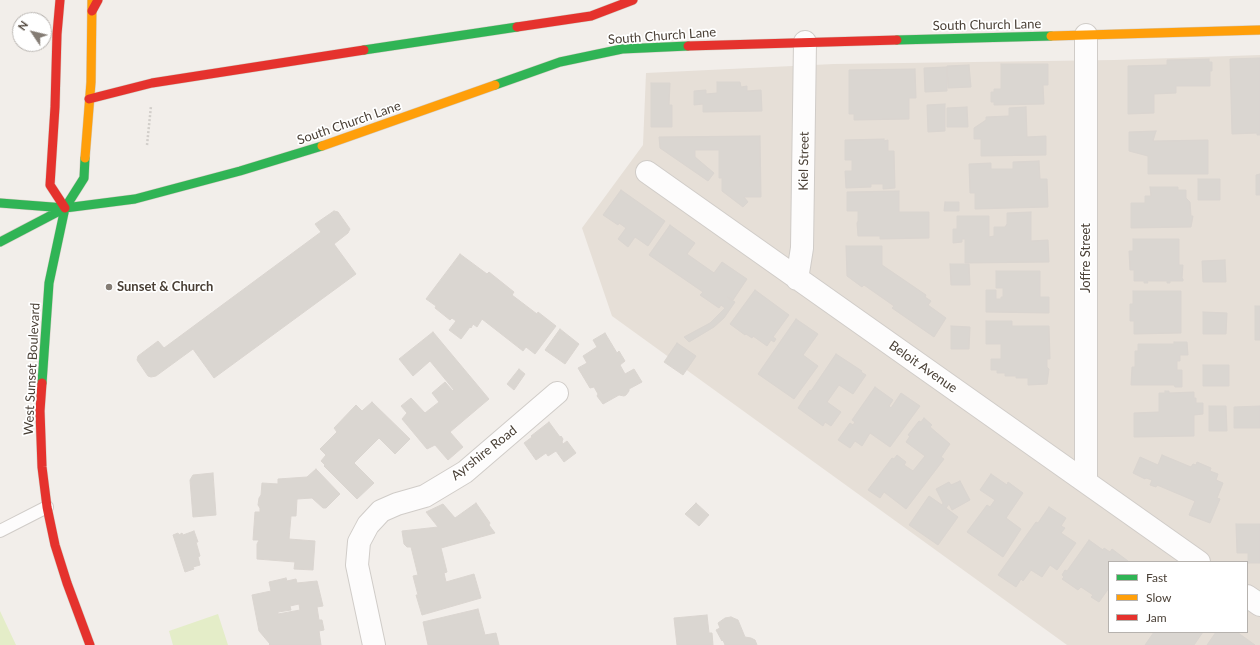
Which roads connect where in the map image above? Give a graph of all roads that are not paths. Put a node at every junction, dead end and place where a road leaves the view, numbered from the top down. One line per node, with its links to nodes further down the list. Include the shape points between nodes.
1 (60, 0): 12 (main road, via 50,185)
2 (92, 0): 5 (main road, West Sunset Boulevard)
3 (98, 0): 5 (main road)
4 (633, 0): 9 (main road, via 591,16 152,83)
5 (92, 11): 9 (main road, West Sunset Boulevard)
6 (1260, 30): 7 (main road, South Church Lane)
7 (1086, 35): 8 (main road, South Church Lane); 16 (street, Joffre Street)
8 (805, 42): 12 (main road, South Church Lane, via 622,49 560,62 327,145 240,171 135,199); 14 (street, Kiel Street, via 802,248)
9 (89, 99): 12 (main road, West Sunset Boulevard, via 84,178)
10 (647, 172): 14 (street, Beloit Avenue)
11 (0, 203): 12 (main road)
12 (66, 208): 13 (main road); 17 (main road, West Sunset Boulevard, via 50,283 40,411)
13 (0, 242)
14 (797, 279): 16 (street, Beloit Avenue)
15 (557, 393): 23 (street, Ayrshire Road, via 464,472 425,496 381,511 368,525 359,542 357,565)
16 (1086, 481): 19 (street, Beloit Avenue)
17 (46, 507): 18 (lane); 22 (main road, West Sunset Boulevard, via 54,545)
18 (0, 531)
19 (1198, 561)
20 (1248, 597): 21 (street)
21 (1260, 605)
22 (90, 645)
23 (374, 645)

